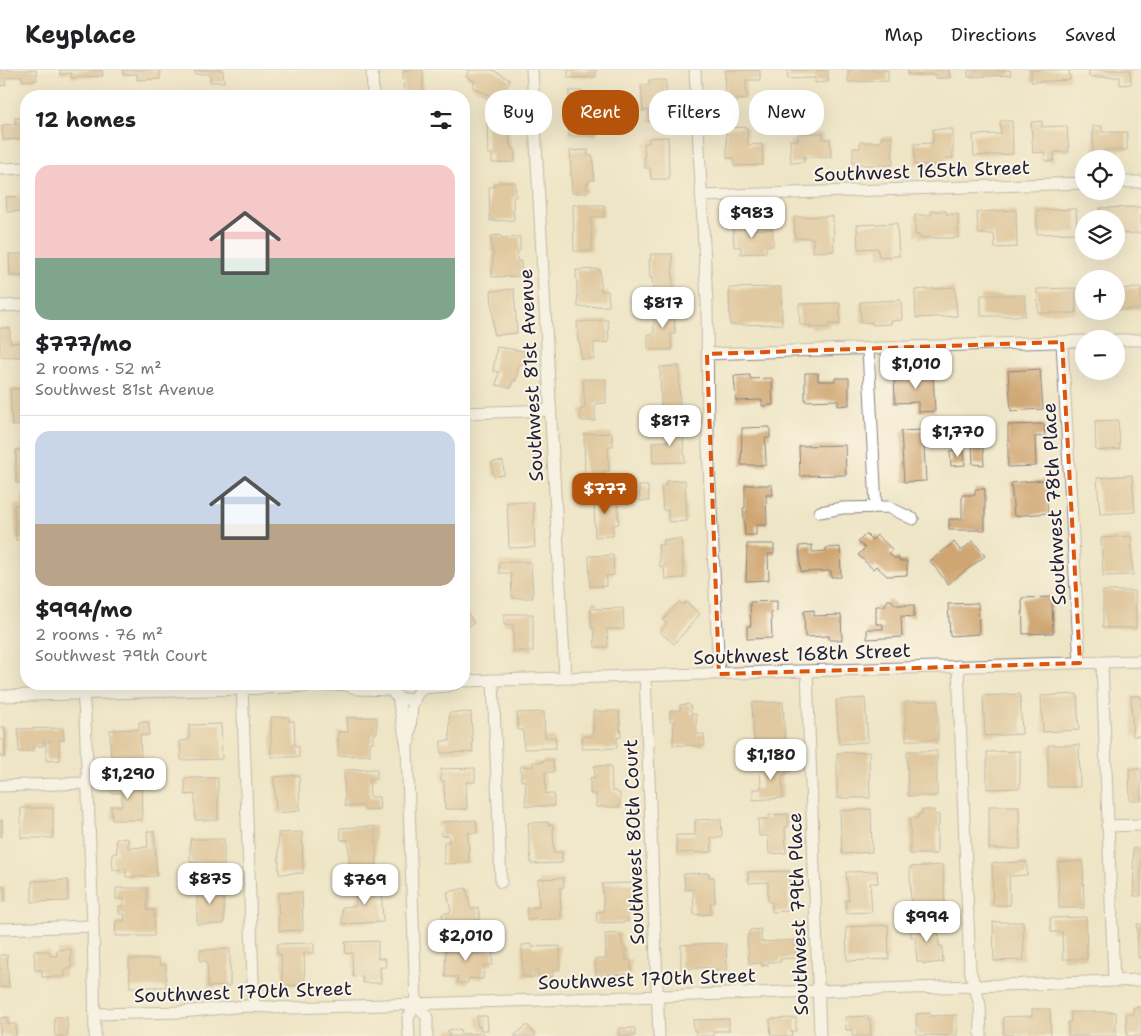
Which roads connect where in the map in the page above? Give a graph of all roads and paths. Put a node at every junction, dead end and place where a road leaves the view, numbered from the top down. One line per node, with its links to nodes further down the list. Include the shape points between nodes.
1 (372, 70): 4 (street)
2 (532, 70): 19 (street, Southwest 81st Avenue)
3 (695, 70): 10 (street)
4 (373, 90)
5 (20, 168): 6 (street)
6 (0, 169)
7 (1125, 182): 8 (street)
8 (1141, 182)
9 (1075, 183): 10 (street, Southwest 165th Street)
10 (701, 196): 18 (street, via 708,302)
11 (20, 305): 12 (street)
12 (0, 306)
13 (1125, 340): 14 (street)
14 (1141, 340)
15 (1075, 341): 16 (street)
16 (1062, 342): 17 (street); 26 (street, Southwest 78th Place)
17 (868, 349): 18 (street); 21 (street)
18 (707, 354): 29 (street)
19 (551, 410): 20 (street); 31 (street, Southwest 81st Avenue)
20 (470, 413)
21 (876, 508): 22 (street); 23 (street, via 888,507)
22 (820, 512)
23 (913, 519)
24 (1141, 661): 25 (street, Southwest 168th Street)
25 (1102, 662): 26 (street, Southwest 168th Street); 45 (street)
26 (1080, 663): 27 (street, Southwest 168th Street)
27 (958, 666): 28 (street, Southwest 168th Street); 51 (street, via 970,970)
28 (807, 671): 29 (street, Southwest 168th Street); 52 (street, Southwest 79th Place)
29 (719, 674): 30 (street, Southwest 168th Street)
30 (645, 676): 31 (street, Southwest 168th Street); 53 (street, Southwest 80th Court)
31 (565, 678): 32 (street, Southwest 168th Street)
32 (493, 680): 33 (street, Southwest 168th Street); 46 (street)
33 (470, 681)
34 (71, 690): 40 (street)
35 (83, 690): 42 (street)
36 (242, 690): 55 (street)
37 (393, 690): 38 (street, via 407,700); 41 (street)
38 (418, 690)
39 (419, 690): 41 (street, via 412,705)
40 (0, 696)
41 (407, 748): 54 (street)
42 (87, 784): 43 (street); 47 (street)
43 (0, 786)
44 (1141, 825): 45 (street)
45 (1107, 826): 50 (street)
46 (501, 882)
47 (93, 926): 48 (street); 56 (street)
48 (0, 929)
49 (1141, 980): 50 (street, Southwest 170th Street)
50 (1114, 981): 51 (street, Southwest 170th Street)
51 (974, 986): 52 (street, Southwest 170th Street); 62 (street, via 980,1004)
52 (818, 992): 53 (street, Southwest 170th Street); 61 (street, Southwest 79th Place)
53 (658, 997): 54 (street, Southwest 170th Street); 60 (street, Southwest 80th Court)
54 (416, 1003): 55 (street, Southwest 170th Street, via 290,1008); 58 (street, via 408,1018); 59 (street, via 427,1017)
55 (254, 1006): 56 (street, Southwest 170th Street)
56 (95, 1014): 57 (street)
57 (95, 1036)
58 (409, 1036)
59 (427, 1036)
60 (659, 1036)
61 (820, 1036)
62 (981, 1036)

